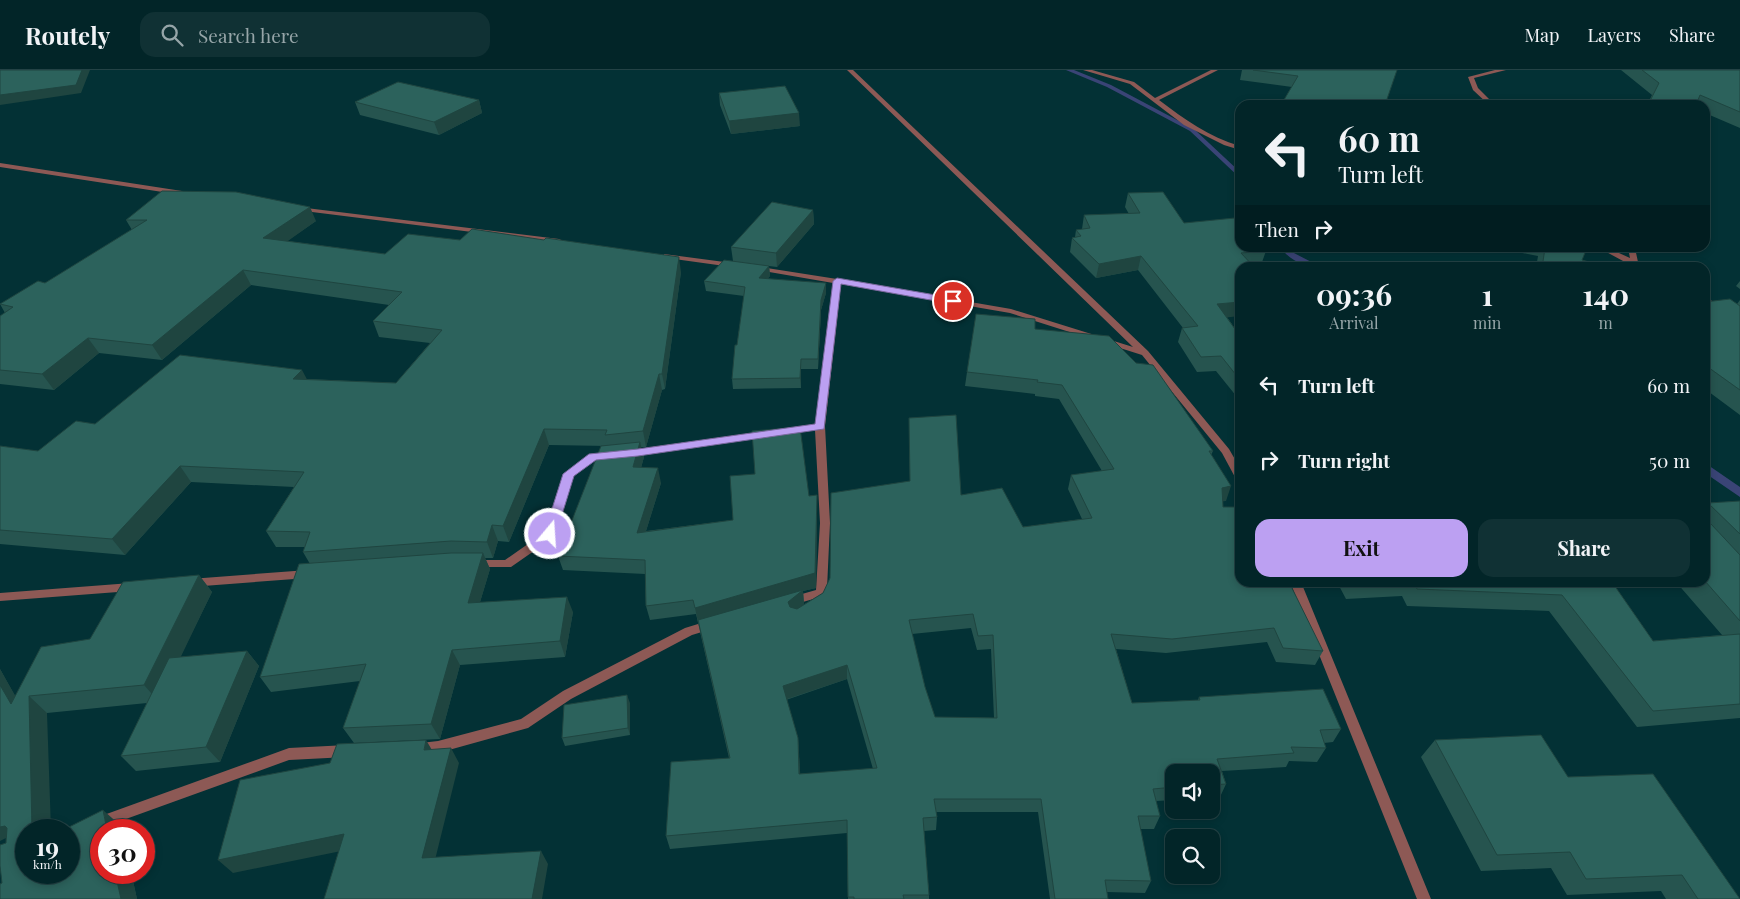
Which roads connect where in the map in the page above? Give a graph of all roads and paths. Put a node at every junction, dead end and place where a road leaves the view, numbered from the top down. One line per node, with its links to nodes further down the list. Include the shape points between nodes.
1 (850, 70): 20 (street)
2 (1086, 70): 5 (street, via 1132,83)
3 (1216, 70): 5 (street)
4 (1503, 70): 6 (street, via 1471,77 1475,89)
5 (1155, 100): 7 (street, via 1186,124)
6 (1487, 100)
7 (1235, 147)
8 (0, 165): 9 (street)
9 (189, 194)
10 (287, 208): 11 (street)
11 (564, 241)
12 (1611, 252): 14 (street)
13 (663, 255): 15 (street)
14 (1632, 262)
15 (742, 266)
16 (752, 267): 17 (street)
17 (837, 281): 20 (street, via 1011,311); 21 (street)
18 (1710, 302): 19 (street)
19 (1740, 325)
20 (1145, 353): 22 (street, via 1226,450)
21 (820, 426): 23 (street, via 638,453 593,456 569,474 550,534 507,564); 28 (street, via 825,523)
22 (1235, 467)
23 (468, 563)
24 (319, 574): 25 (street)
25 (179, 584)
26 (140, 586): 29 (street)
27 (1297, 587): 36 (street)
28 (823, 592): 30 (street, via 819,603); 31 (street)
29 (0, 597)
30 (814, 605)
31 (775, 606)
32 (728, 620): 33 (street, via 690,631 567,695 524,724 438,747)
33 (408, 748)
34 (359, 751): 35 (street, via 289,754)
35 (87, 828)
36 (1424, 899)

